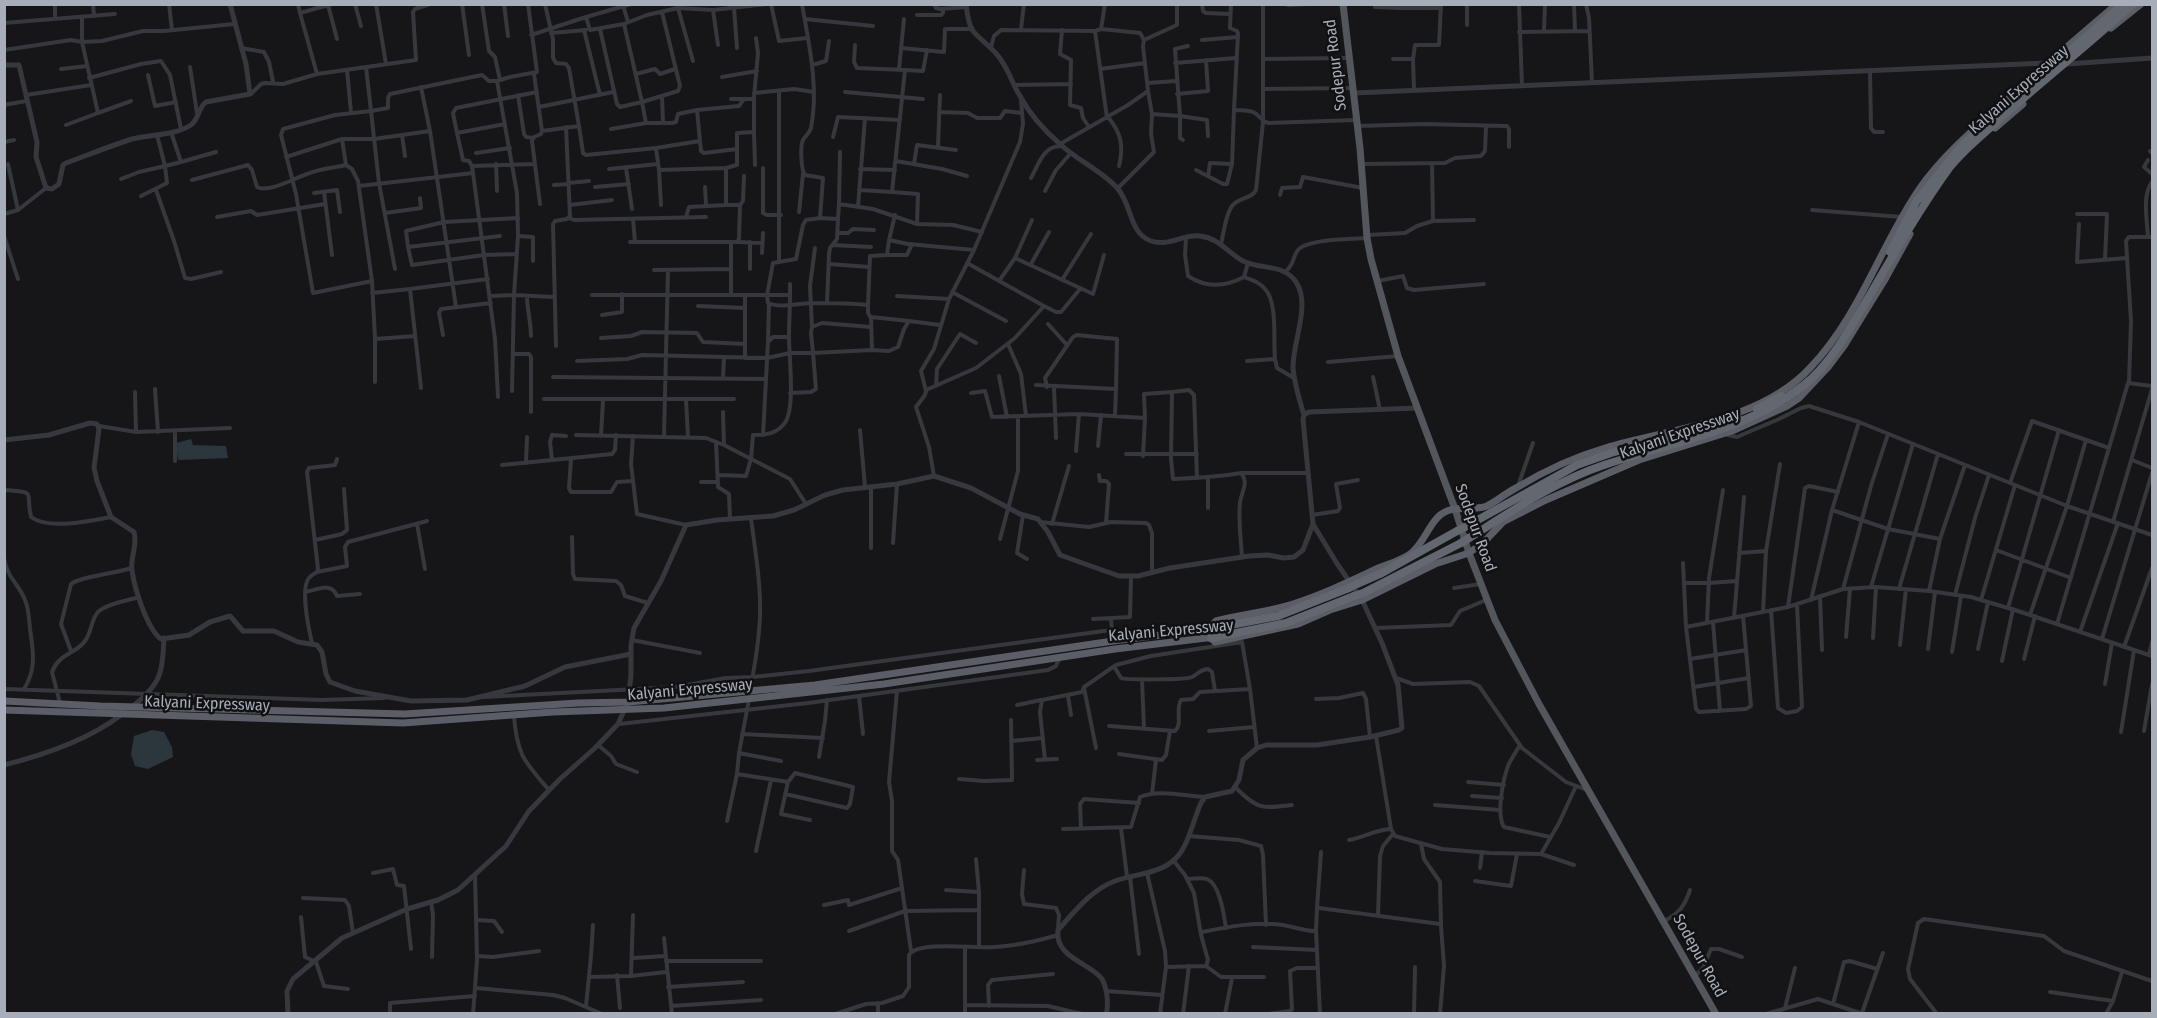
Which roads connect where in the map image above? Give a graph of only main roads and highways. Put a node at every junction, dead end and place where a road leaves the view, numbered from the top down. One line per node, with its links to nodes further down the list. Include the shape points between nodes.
1 (1343, 4): 6 (main road, Sodepur Road, via 1368,237 1398,356)
2 (2117, 4): 6 (highway, Kalyani Expressway, via 2046,63 1949,154 1903,217 1840,333 1810,369 1786,389 1747,410 1578,456 1488,506)
3 (2123, 4): 8 (highway, bridge, via 1963,144 1916,202 1842,335 1805,379 1787,393 1745,416 1577,465 1382,573)
4 (2133, 4): 9 (highway, bridge, via 1952,165 1919,211 1839,346 1807,383 1747,420 1603,466 1551,488 1461,543)
5 (2141, 4): 7 (highway, Kalyani Expressway, via 2067,64 1957,164 1913,228 1844,346 1799,398 1723,434 1639,460 1546,500 1503,522)
6 (1455, 509): 7 (main road, Sodepur Road); 8 (highway, via 1438,517 1411,553)
7 (1469, 553): 9 (highway, Kalyani Expressway); 17 (main road, Sodepur Road, via 1495,620 1539,704)
8 (1352, 584): 10 (highway, via 1278,616)
9 (1360, 596): 11 (highway, via 1286,623)
10 (1209, 629): 12 (highway, Kalyani Expressway)
11 (1211, 638): 12 (highway, Kalyani Expressway, via 874,686)
12 (750, 692): 14 (highway, Kalyani Expressway)
13 (4, 701): 16 (highway, Kalyani Expressway)
14 (626, 706): 16 (highway, Kalyani Expressway, via 403,723); 16 (highway, Kalyani Expressway, via 578,703 405,714 132,707)
15 (4, 710): 16 (highway, Kalyani Expressway)
16 (122, 711)
17 (1716, 1014)

